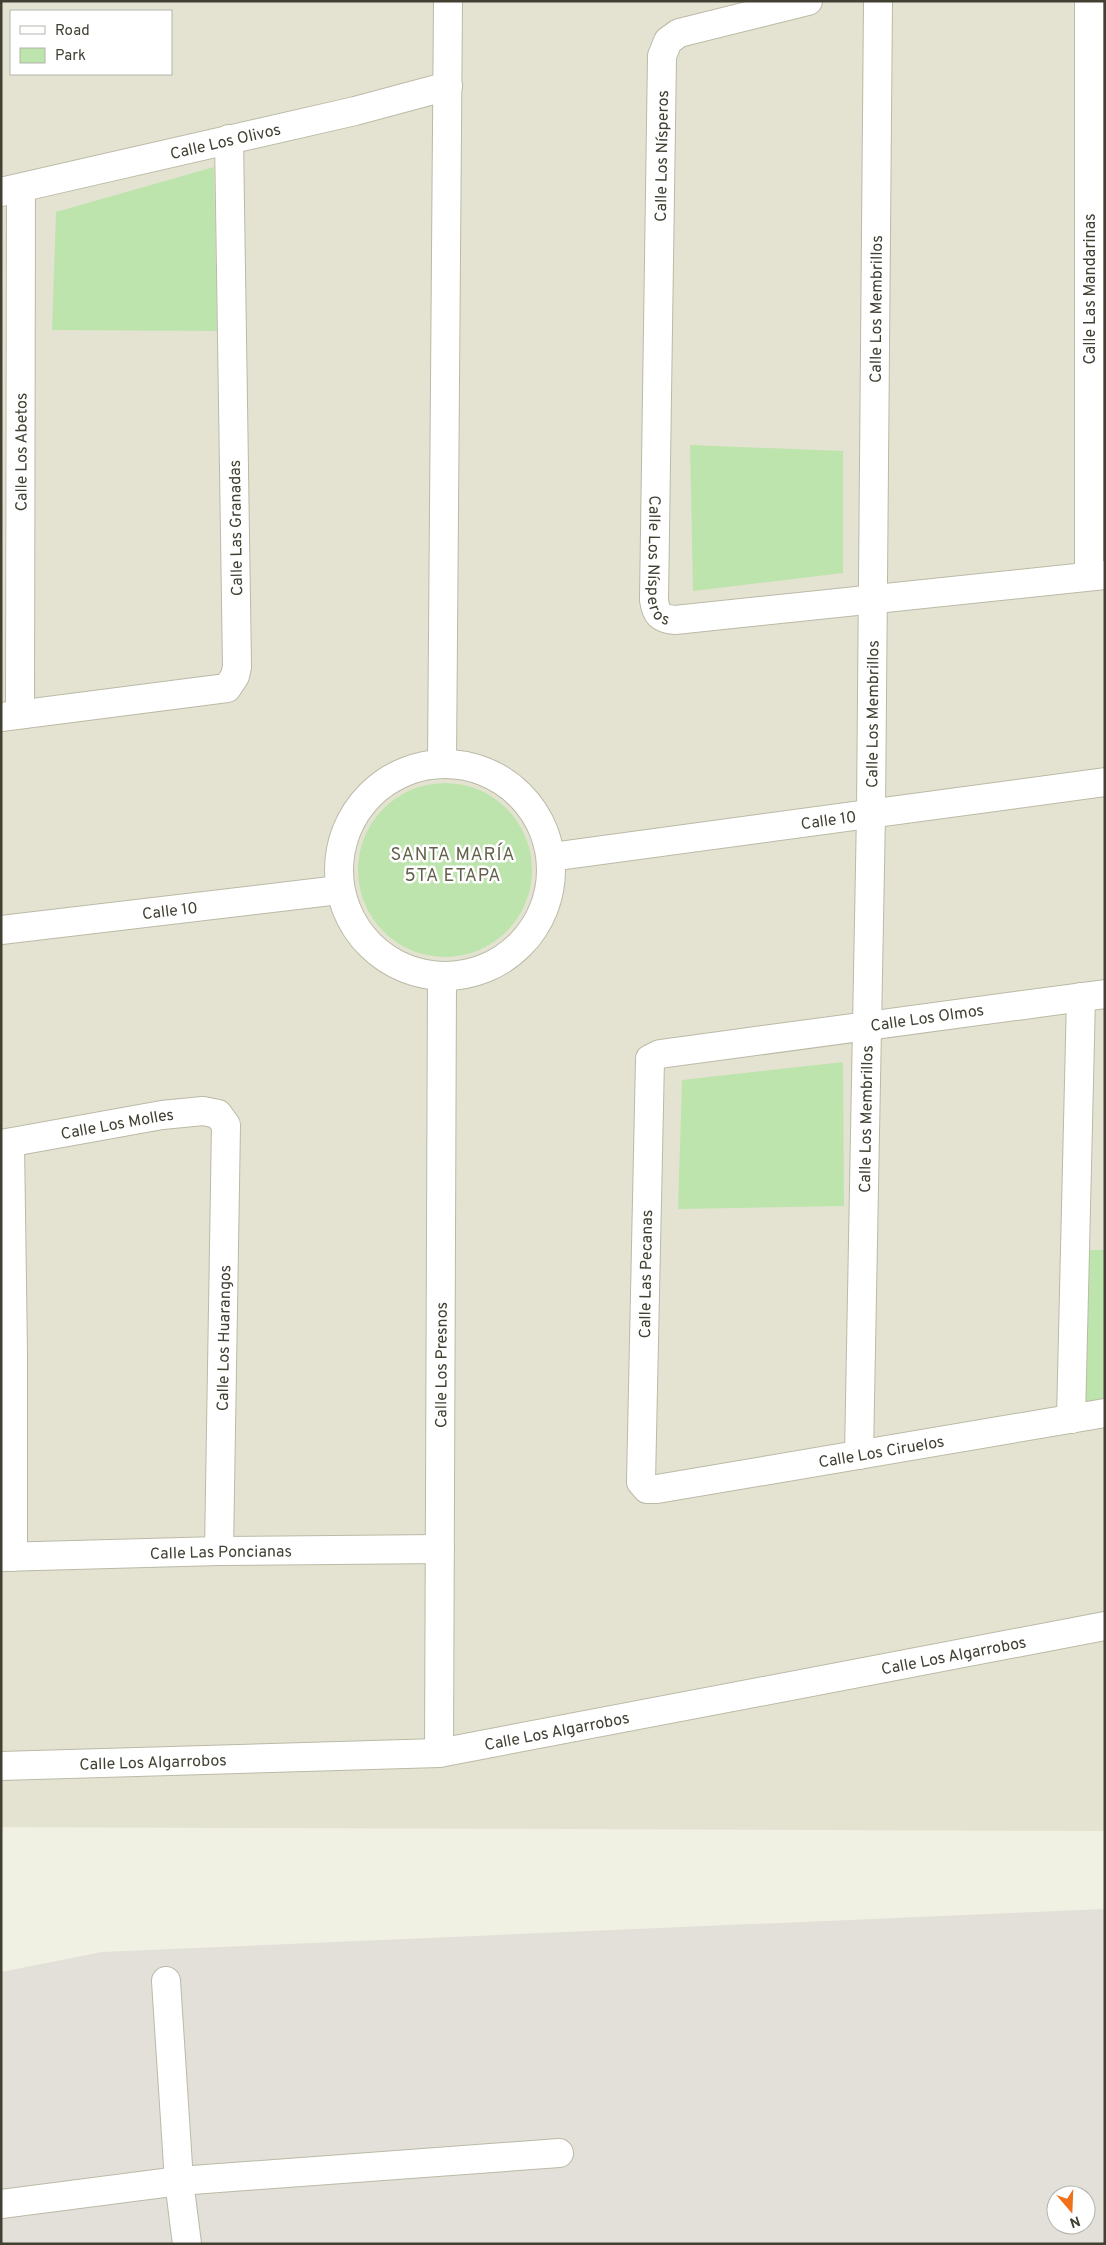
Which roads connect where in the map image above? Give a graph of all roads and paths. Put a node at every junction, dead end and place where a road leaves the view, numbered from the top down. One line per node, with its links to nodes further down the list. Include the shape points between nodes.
1 (448, 1): 5 (street)
2 (808, 1): 9 (street, Calle Los Nísperos, via 679,33 668,41 662,56 654,600 656,612 664,619 675,620)
3 (878, 1): 9 (street, Calle Los Membrillos)
4 (1090, 1): 8 (street, Calle Las Mandarinas)
5 (448, 86): 6 (street, Calle Los Olivos); 11 (street)
6 (229, 139): 7 (street, Calle Los Olivos); 10 (street, Calle Las Granadas, via 235,676 227,688)
7 (11, 190): 10 (street, Calle Los Abetos)
8 (1097, 576): 9 (street, Calle Los Nísperos)
9 (873, 601): 13 (street, Calle Los Membrillos)
10 (11, 716)
11 (442, 763): 14 (street, via 473,767 502,780 526,800 543,827); 15 (street, via 406,771 374,790 351,818 339,853)
12 (1105, 782): 13 (street, Calle 10)
13 (871, 814): 14 (street, Calle 10); 19 (street, Calle Los Membrillos)
14 (552, 857): 17 (street, via 550,894 536,928 511,955 478,972)
15 (339, 890): 16 (street, Calle 10); 17 (street, via 352,924 375,952 406,970)
16 (1, 930)
17 (442, 977): 28 (street, Calle Los Presnos)
18 (1093, 996): 19 (street, Calle Los Olmos); 25 (street)
19 (867, 1025): 20 (street, Calle Los Olmos); 26 (street, Calle Los Membrillos)
20 (660, 1054): 27 (street, Calle Las Pecanas, via 650,1059 649,1066 641,1482 647,1489)
21 (226, 1125): 22 (street, Calle Los Molles, via 218,1114 203,1111 162,1115); 29 (street, Calle Los Huarangos)
22 (6, 1144): 23 (street)
23 (7, 1354): 30 (street)
24 (1105, 1413): 25 (street, Calle Los Ciruelos)
25 (1071, 1419): 26 (street, Calle Los Ciruelos)
26 (859, 1455): 27 (street, Calle Los Ciruelos)
27 (657, 1490)
28 (440, 1549): 29 (street, Calle Las Poncianas); 32 (street, Calle Los Presnos)
29 (219, 1550): 30 (street, Calle Las Poncianas)
30 (7, 1557)
31 (1105, 1626): 32 (street, Calle Los Algarrobos)
32 (439, 1753): 33 (street, Calle Los Algarrobos)
33 (1, 1766)
34 (166, 1980): 36 (street)
35 (559, 2153): 36 (street)
36 (179, 2181): 37 (street); 38 (street)
37 (1, 2204)
38 (187, 2244)

